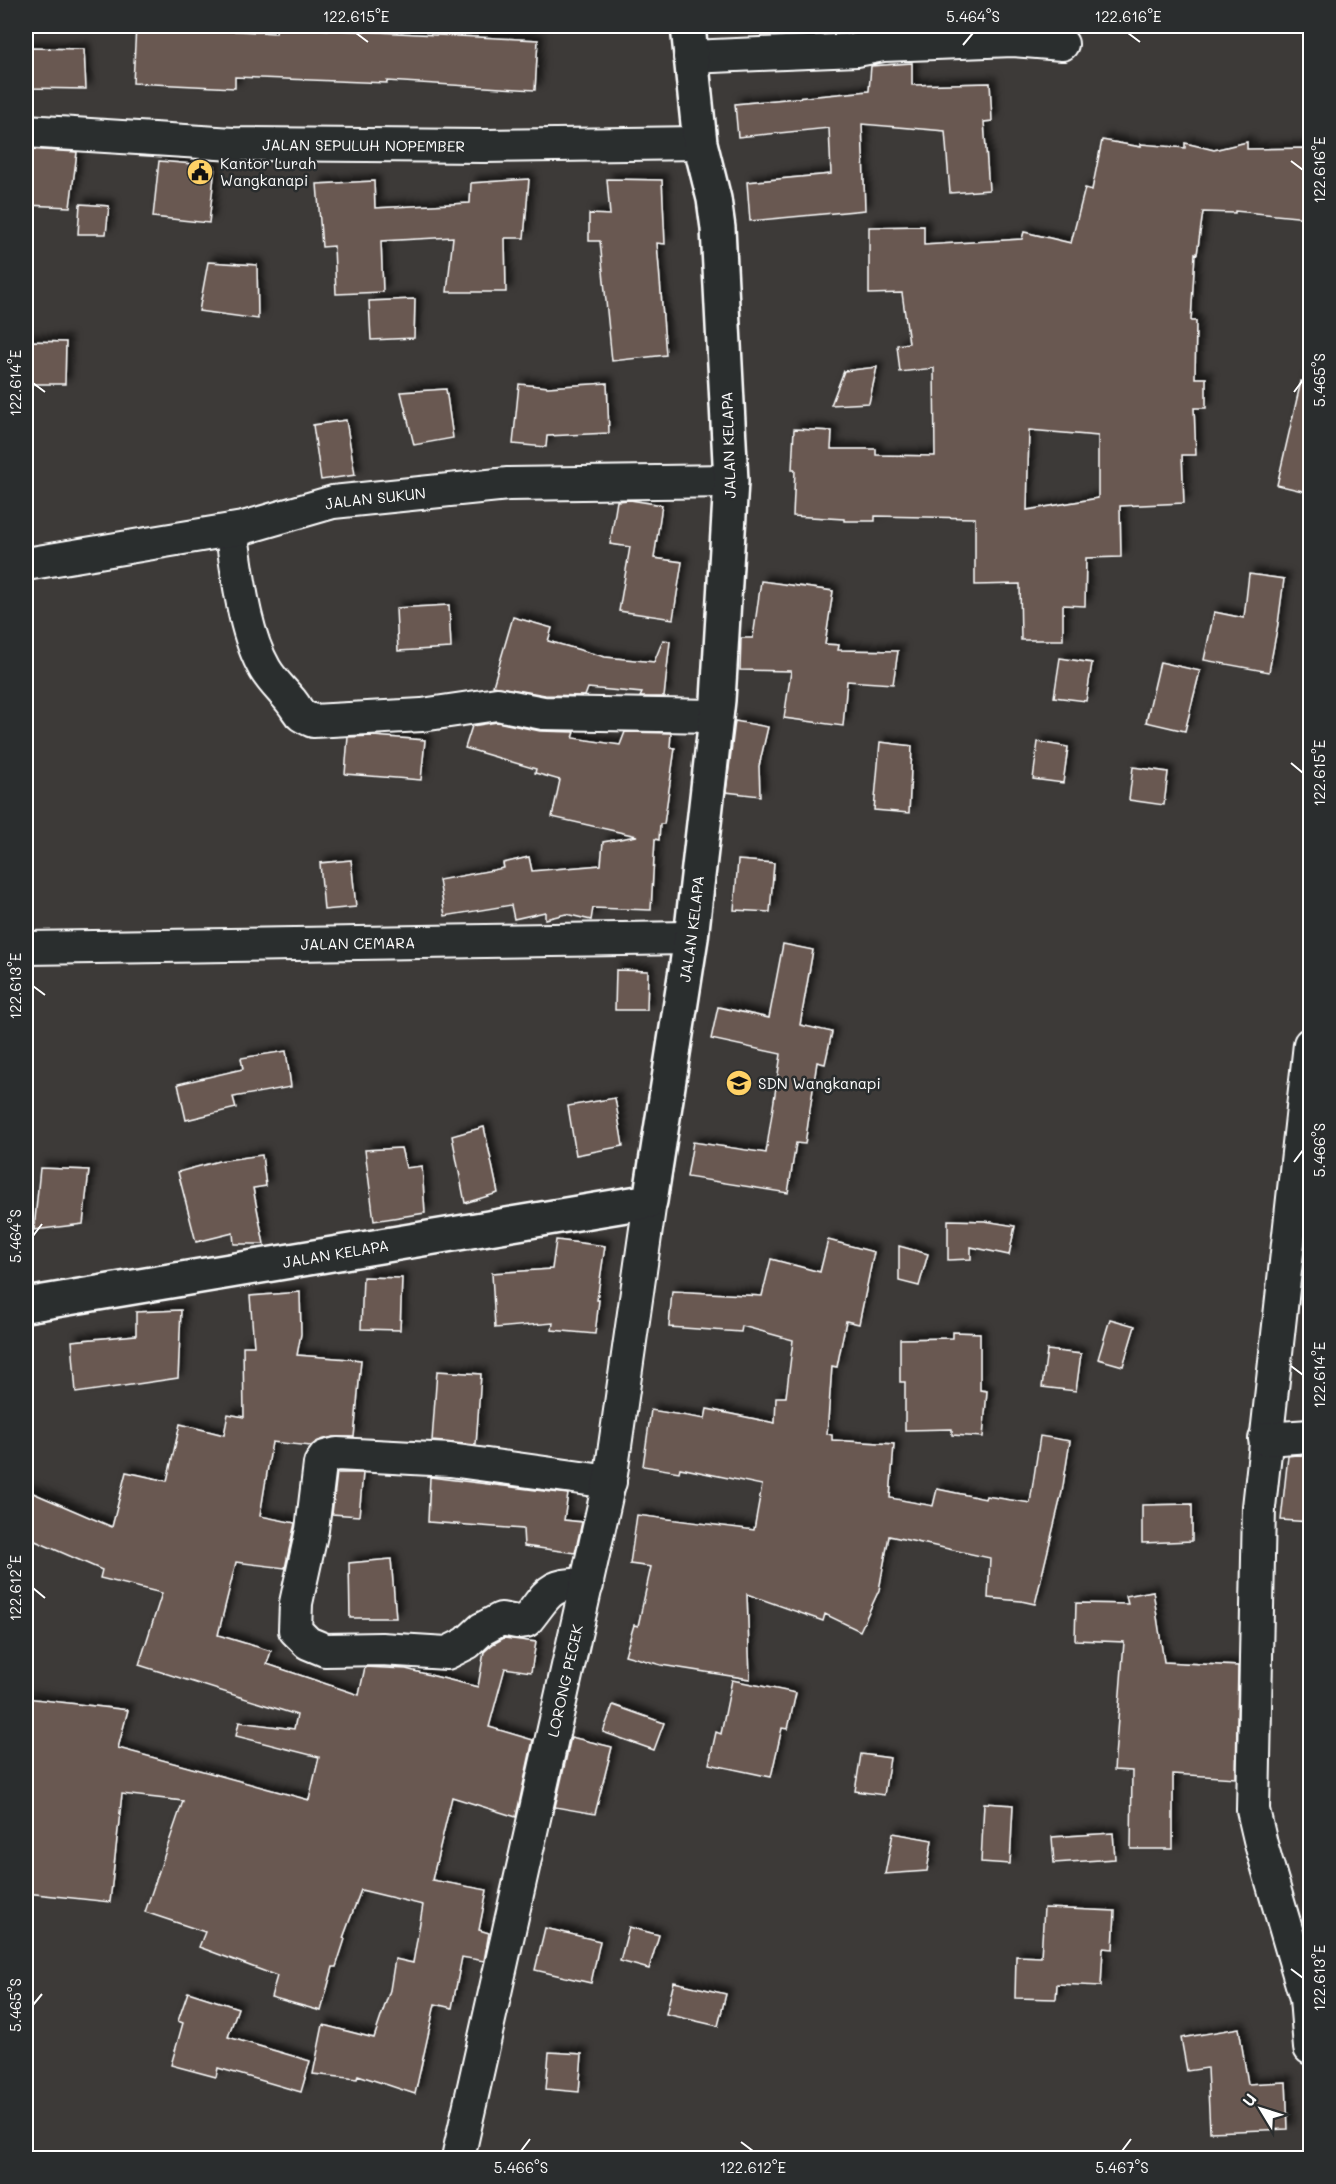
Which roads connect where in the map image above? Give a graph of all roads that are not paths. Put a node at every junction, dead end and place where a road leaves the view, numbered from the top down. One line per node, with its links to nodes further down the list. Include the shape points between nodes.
1 (688, 26): 4 (street, JALAN KELAPA)
2 (854, 38): 3 (street, via 883,45 1013,40); 4 (street)
3 (1062, 44)
4 (690, 57): 6 (street, JALAN KELAPA)
5 (26, 131): 6 (street, JALAN SEPULUH NOPEMBER, via 233,144)
6 (700, 143): 7 (street, JALAN KELAPA, via 718,228)
7 (731, 481): 8 (street, JALAN SUKUN, via 508,484 333,502); 10 (street, JALAN KELAPA)
8 (231, 530): 9 (street, JALAN SUKUN); 10 (street, via 246,615 264,668 298,714 313,721 422,715 497,704 543,712)
9 (26, 564)
10 (716, 716): 11 (street, JALAN KELAPA)
11 (691, 938): 12 (street, JALAN CEMARA); 14 (street, JALAN KELAPA)
12 (26, 948)
13 (1311, 1044): 17 (street)
14 (650, 1201): 15 (street, JALAN KELAPA); 18 (street, LORONG PECEK)
15 (26, 1305)
16 (1311, 1436): 17 (street)
17 (1265, 1439): 20 (street, via 1259,1508 1253,1810)
18 (610, 1482): 19 (street, LORONG PECEK); 19 (street, via 450,1460 337,1454 325,1457 320,1464 312,1530 296,1603 295,1630 308,1644 325,1650 447,1653 501,1619 526,1621 548,1591 569,1583)
19 (587, 1585): 22 (street, LORONG PECEK)
20 (1308, 1998): 21 (street)
21 (1311, 2048)
22 (459, 2158)

